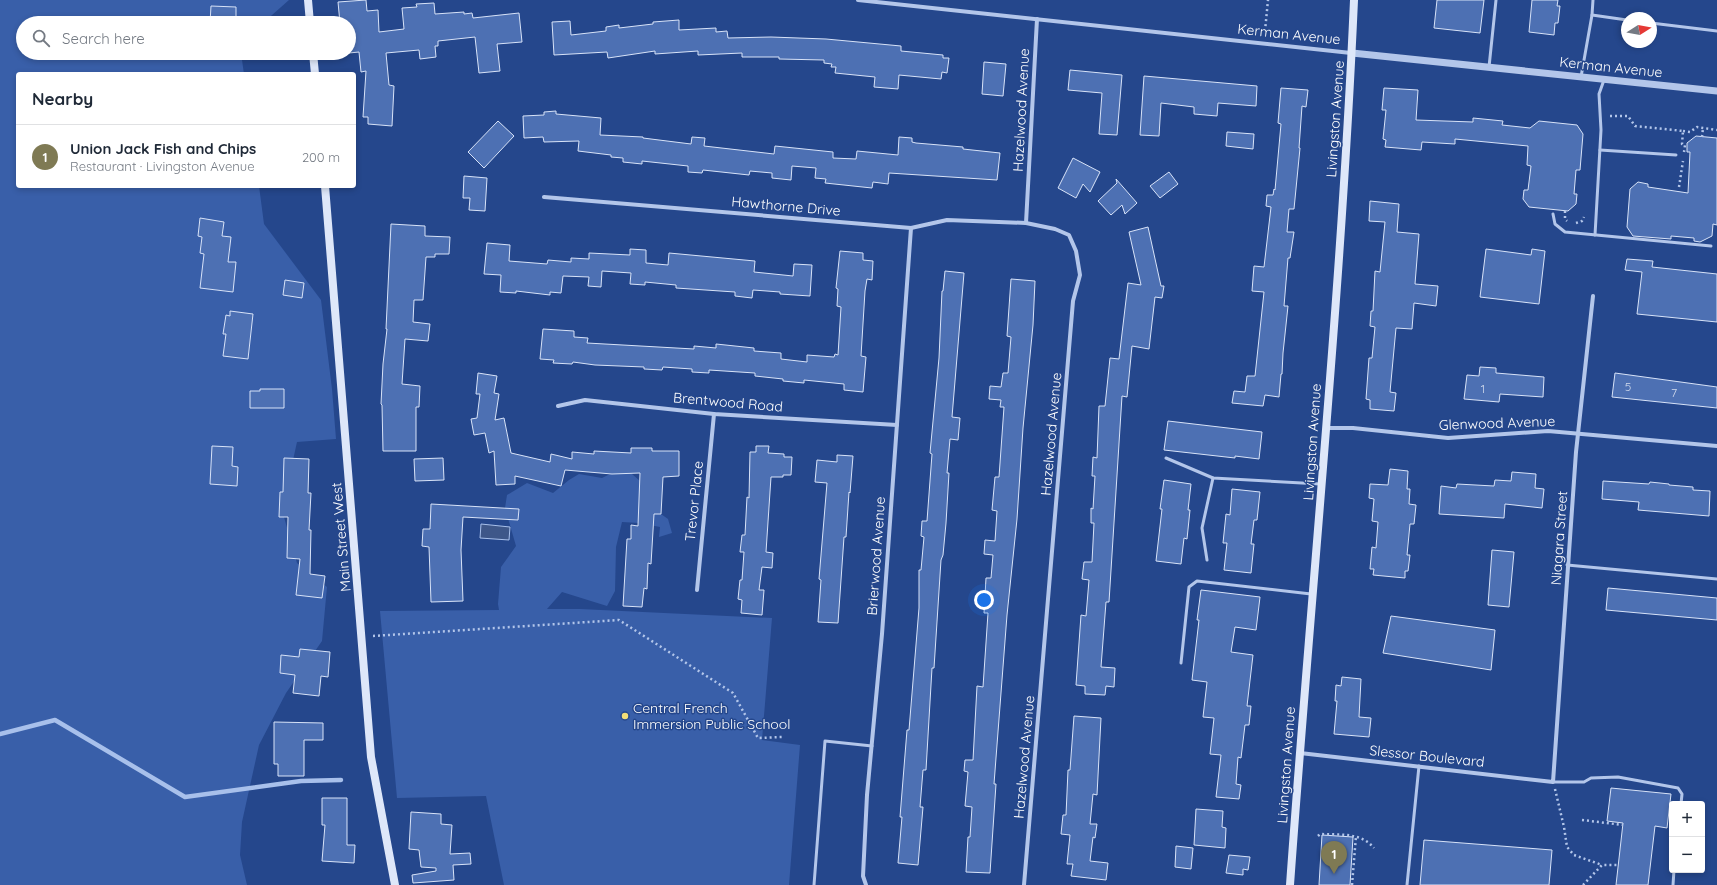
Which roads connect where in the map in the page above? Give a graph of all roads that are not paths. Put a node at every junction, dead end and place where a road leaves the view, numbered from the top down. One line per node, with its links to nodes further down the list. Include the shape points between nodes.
1 (308, 0): 7 (main road)
2 (858, 0): 8 (street, Kerman Avenue)
3 (1354, 0): 12 (main road, Livingston Avenue)
4 (1496, 0): 14 (lane)
5 (1593, 0): 6 (lane)
6 (1592, 15): 9 (lane); 16 (lane)
7 (309, 16)
8 (1037, 19): 12 (street, Kerman Avenue); 24 (street, Hazelwood Avenue)
9 (1621, 19)
10 (1657, 23): 11 (lane)
11 (1717, 31)
12 (1352, 54): 14 (street, Kerman Avenue); 32 (main road, Livingston Avenue)
13 (314, 60): 15 (main road)
14 (1489, 67): 16 (street, Kerman Avenue)
15 (315, 72)
16 (1581, 77): 17 (street, Kerman Avenue)
17 (1604, 79): 18 (street, Kerman Avenue); 19 (lane, via 1599,94)
18 (1717, 91)
19 (1600, 150): 20 (lane); 26 (lane)
20 (1676, 155)
21 (325, 188): 50 (main road, Main Street West, via 372,757)
22 (544, 197): 25 (street, Hawthorne Drive)
23 (1554, 214): 26 (lane, via 1555,224 1565,232)
24 (1026, 223): 25 (street, Hawthorne Drive, via 947,220); 53 (street, Hazelwood Avenue, via 1055,228 1069,235 1076,251 1080,275 1073,301)
25 (911, 228): 31 (street, Brierwood Avenue)
26 (1595, 235): 27 (lane)
27 (1711, 246)
28 (1593, 296): 33 (street, Niagara Street)
29 (558, 406): 30 (street, Brentwood Road, via 585,400)
30 (714, 414): 31 (street, Brentwood Road); 41 (street, Trevor Place)
31 (897, 425): 44 (street, Brierwood Avenue)
32 (1326, 428): 33 (street, Glenwood Avenue, via 1353,428 1448,438 1548,431); 37 (main road, Livingston Avenue)
33 (1578, 434): 34 (street, Glenwood Avenue); 39 (street, Niagara Street)
34 (1717, 446)
35 (1166, 458): 36 (lane)
36 (1213, 478): 37 (lane); 38 (lane, via 1202,528)
37 (1322, 484): 42 (main road, Livingston Avenue)
38 (1207, 560)
39 (1568, 565): 40 (lane); 47 (street, Niagara Street)
40 (1717, 579)
41 (697, 590)
42 (1313, 594): 43 (lane, via 1197,581 1189,587); 45 (main road, Livingston Avenue)
43 (1181, 664)
44 (872, 746): 51 (lane, via 825,741); 52 (street, Brierwood Avenue, via 863,876)
45 (1299, 753): 46 (street, Slessor Boulevard); 54 (main road, Livingston Avenue)
46 (1419, 766): 47 (street, Slessor Boulevard); 55 (lane)
47 (1553, 782): 48 (lane, via 1584,782 1591,778 1618,777 1678,788 1682,794)
48 (1681, 801)
49 (1674, 873): 56 (lane)
50 (395, 885)
51 (814, 885)
52 (866, 885)
53 (1024, 885)
54 (1290, 885)
55 (1407, 885)
56 (1673, 885)

